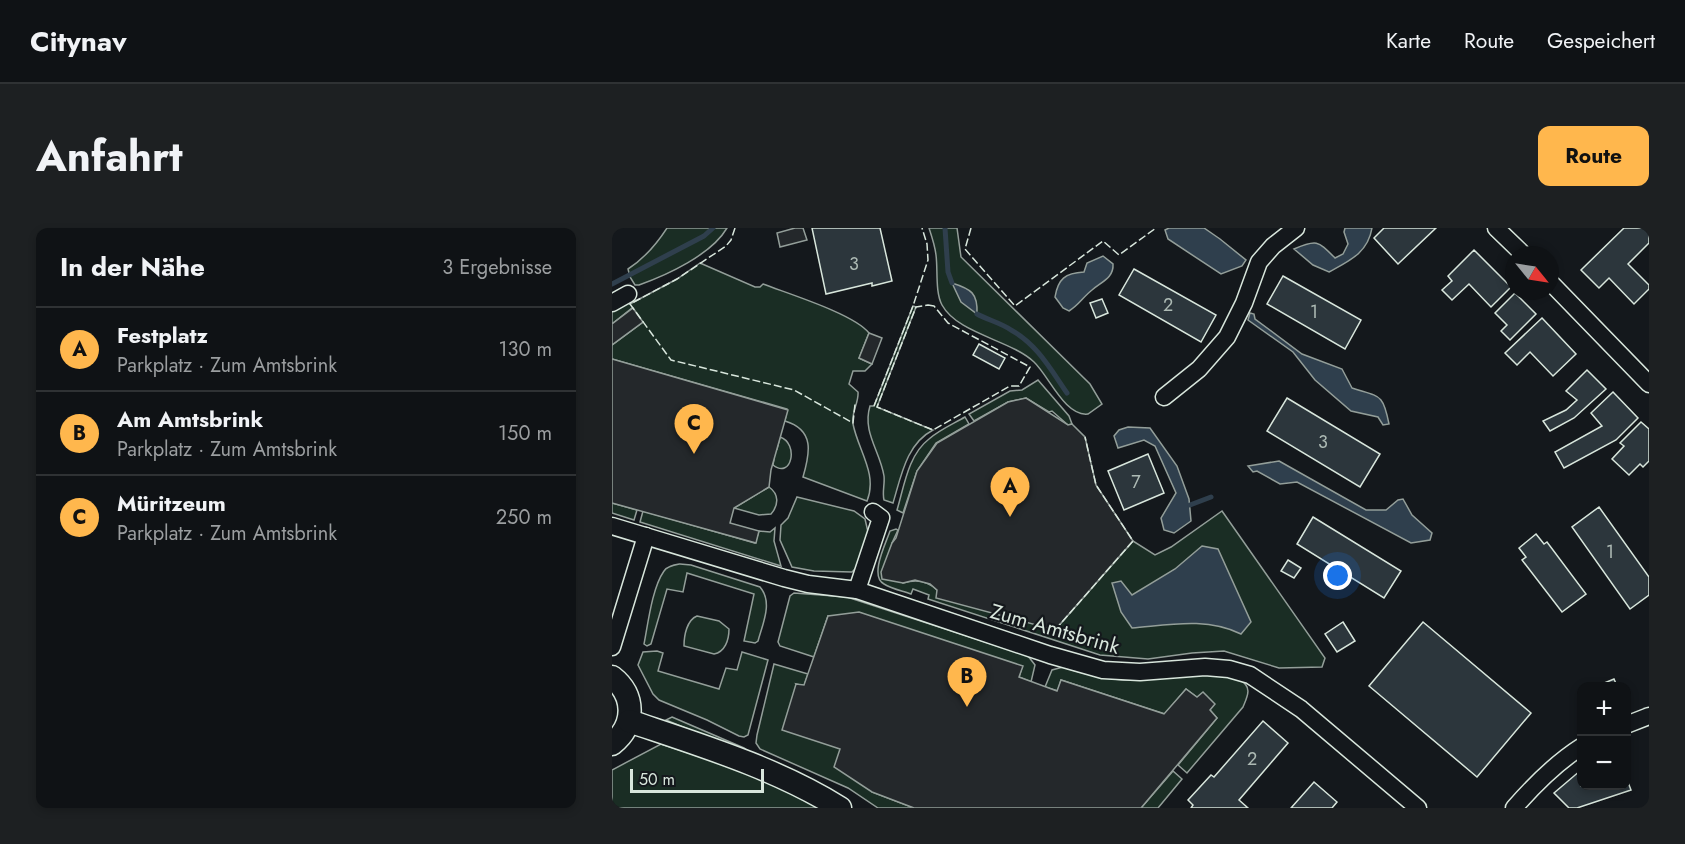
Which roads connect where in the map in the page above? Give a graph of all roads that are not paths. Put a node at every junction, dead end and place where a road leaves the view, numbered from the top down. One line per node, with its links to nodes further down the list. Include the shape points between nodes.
1 (1296, 228): 8 (street, via 1259,262 1227,337 1199,369)
2 (1496, 228): 3 (street)
3 (1515, 246)
4 (1559, 291): 7 (street)
5 (628, 294): 6 (street)
6 (612, 303)
7 (1649, 384)
8 (1164, 397)
9 (873, 512): 12 (street, via 881,518)
10 (612, 526): 11 (street, Zum Amtsbrink)
11 (646, 536): 12 (street, Zum Amtsbrink, via 784,578); 13 (street)
12 (857, 590): 21 (street, Zum Amtsbrink, via 1103,670 1205,668 1250,675 1301,709)
13 (612, 647)
14 (612, 677): 16 (street, via 626,692 631,711)
15 (1649, 716): 17 (street)
16 (629, 721): 18 (street); 20 (street, via 743,761)
17 (1631, 723)
18 (612, 744)
19 (1577, 750): 22 (street, via 1550,770)
20 (840, 808)
21 (1418, 808)
22 (1514, 808)

